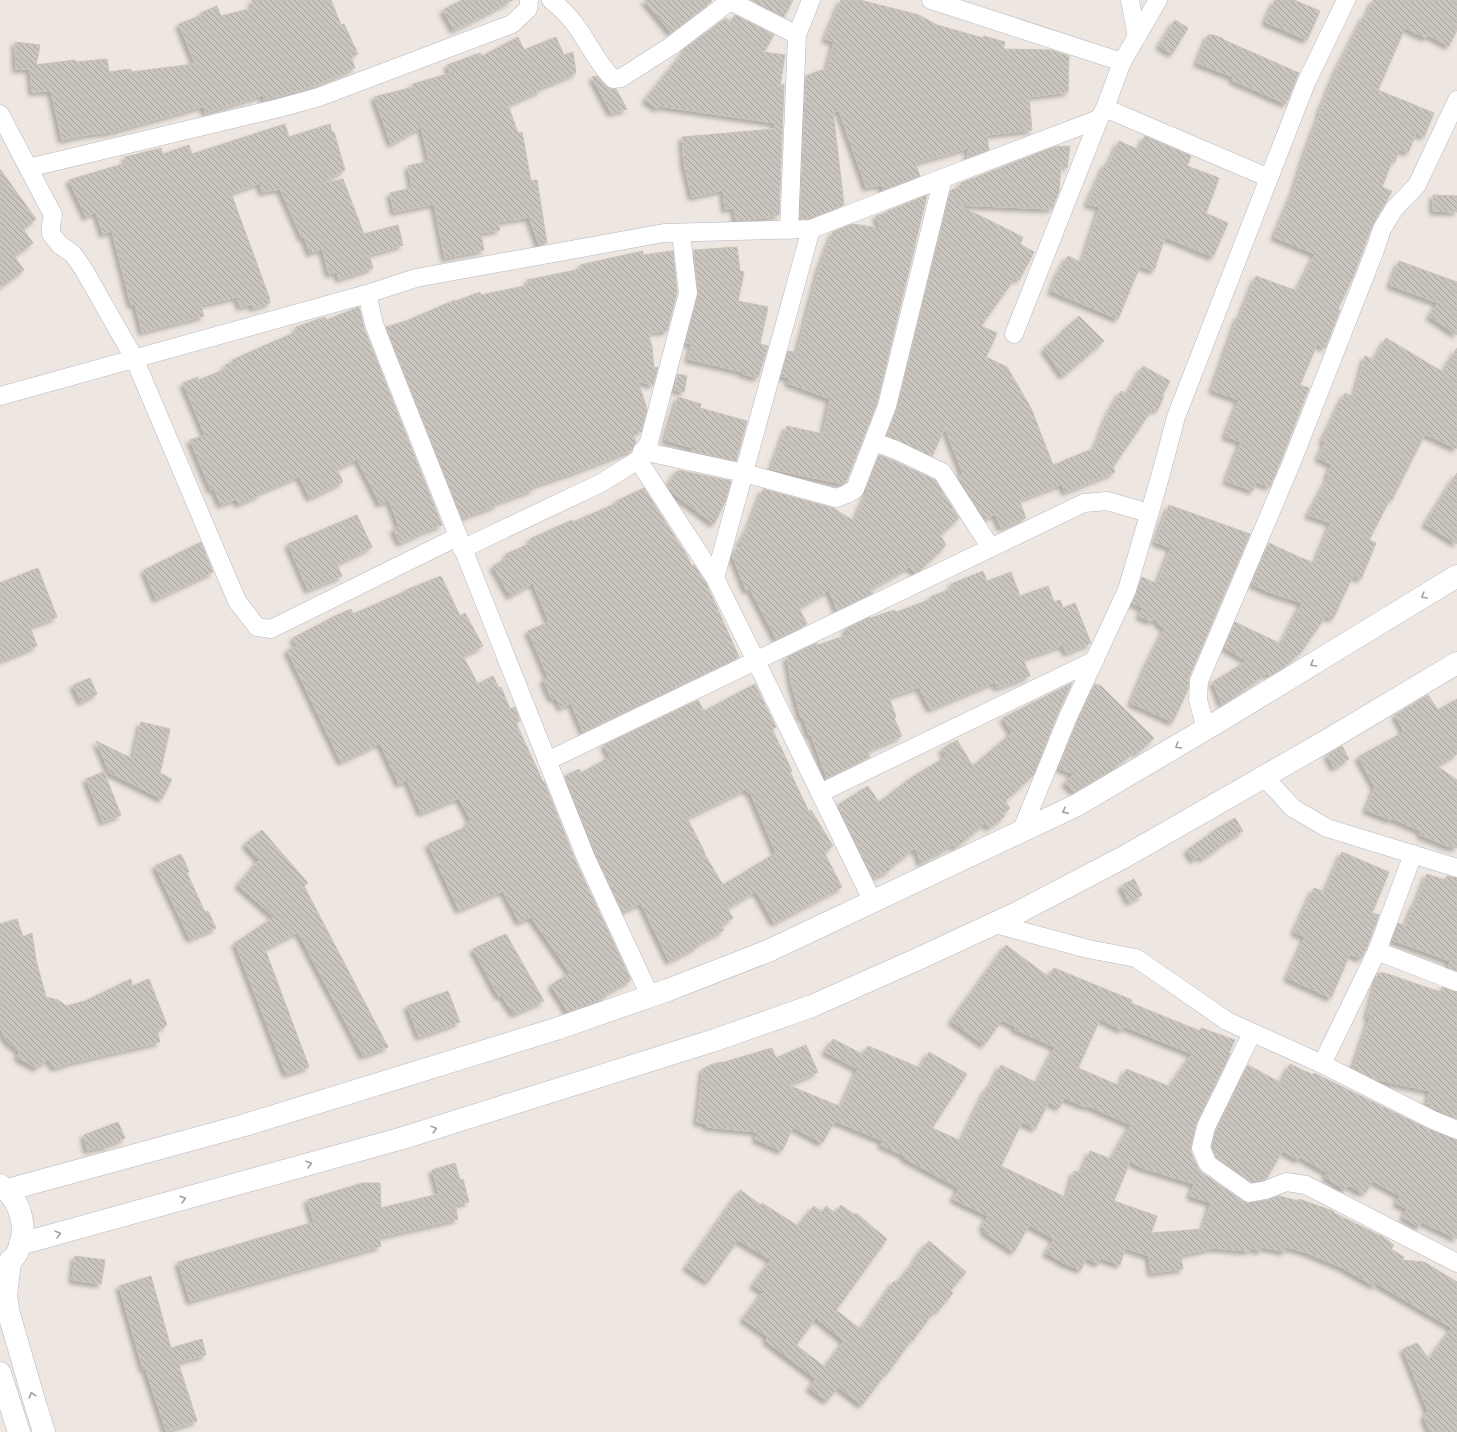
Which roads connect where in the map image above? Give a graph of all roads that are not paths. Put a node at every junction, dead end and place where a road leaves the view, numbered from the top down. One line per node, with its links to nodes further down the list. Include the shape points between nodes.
1 (529, 0): 15 (street, via 528,9 512,24 319,97)
2 (551, 0): 3 (street, via 578,28 612,79 621,78 671,46)
3 (730, 0): 9 (street)
4 (811, 0): 9 (street)
5 (931, 0): 11 (street)
6 (1130, 0): 10 (street)
7 (1158, 0): 10 (street)
8 (1346, 0): 17 (street, via 1306,83)
9 (797, 35): 19 (street)
10 (1137, 37): 11 (street)
11 (1122, 62): 13 (street)
12 (1457, 100): 36 (street, via 1417,185 1394,209 1382,229 1291,464 1199,681 1198,700)
13 (1102, 113): 16 (street); 17 (street); 22 (street)
14 (0, 114): 15 (street)
15 (28, 168): 23 (street, via 53,215 51,234 60,245 73,254 84,270)
16 (943, 178): 18 (street); 25 (street, via 887,406)
17 (1269, 178): 28 (street, via 1176,417)
18 (811, 229): 19 (street); 27 (street)
19 (789, 230): 20 (street)
20 (682, 233): 21 (street, via 664,233 416,278); 26 (street, via 688,293 649,442)
21 (367, 294): 23 (street); 29 (street, via 374,324)
22 (1014, 334)
23 (134, 358): 24 (street); 29 (street, via 237,601 257,627 271,629)
24 (0, 396)
25 (874, 442): 27 (street, via 855,489 836,498); 30 (street, via 942,472)
26 (640, 455): 27 (street); 29 (street, via 602,483); 32 (street)
27 (744, 473): 32 (street)
28 (1149, 513): 30 (street, via 1107,501 1084,503); 33 (street, via 1127,590)
29 (460, 543): 37 (street)
30 (991, 548): 34 (street)
31 (1457, 576): 36 (street, one-way to 36)
32 (714, 578): 34 (street)
33 (1095, 660): 39 (street); 40 (street, via 1068,717)
34 (756, 661): 37 (street); 39 (street)
35 (1457, 663): 38 (street)
36 (1206, 729): 40 (street, one-way to 40, via 1077,806)
37 (547, 761): 47 (street, via 586,858)
38 (1264, 777): 41 (street, via 1293,808 1327,828); 44 (street, via 1124,857)
39 (820, 793): 43 (street)
40 (1021, 832): 43 (street)
41 (1413, 854): 42 (street); 45 (street)
42 (1457, 868)
43 (872, 902): 47 (street, via 768,951)
44 (994, 924): 48 (street, via 1088,949 1136,958 1227,1021); 52 (street, one-way to 44, via 715,1040 812,1006)
45 (1377, 951): 46 (street); 49 (street)
46 (1457, 982)
47 (650, 996): 51 (street, via 556,1029 245,1125)
48 (1252, 1033): 49 (street); 53 (street, via 1206,1127 1201,1148 1208,1164 1248,1193 1266,1190 1286,1182 1306,1185)
49 (1322, 1064): 50 (street)
50 (1457, 1130)
51 (3, 1187): 52 (street, via 18,1206 23,1225)
52 (10, 1259): 56 (street, one-way to 52, via 9,1314 6,1296)
53 (1457, 1263)
54 (0, 1373): 55 (street)
55 (19, 1432)
56 (44, 1432)

